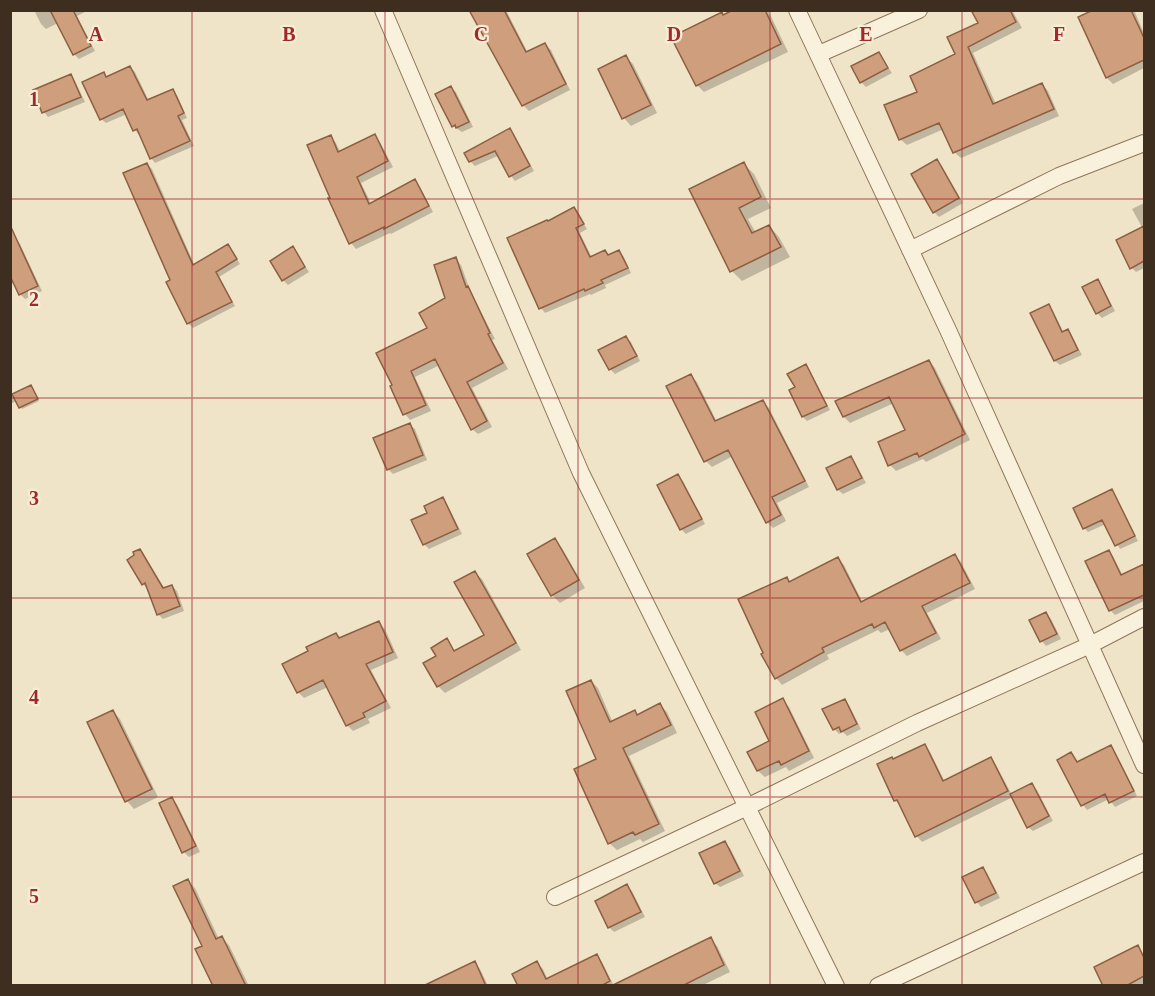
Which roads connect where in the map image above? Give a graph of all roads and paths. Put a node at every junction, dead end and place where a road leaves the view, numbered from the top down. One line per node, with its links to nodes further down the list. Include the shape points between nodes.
1 (383, 10): 10 (street, via 581,473)
2 (797, 10): 4 (street)
3 (919, 10): 4 (street)
4 (819, 54): 6 (street)
5 (1144, 142): 6 (street, via 1059,176)
6 (910, 250): 8 (street)
7 (1144, 617): 8 (street)
8 (1090, 645): 9 (street); 10 (street, via 917,723)
9 (1144, 765)
10 (747, 807): 12 (street); 13 (street)
11 (1144, 862): 14 (street)
12 (555, 897)
13 (836, 986)
14 (879, 986)

